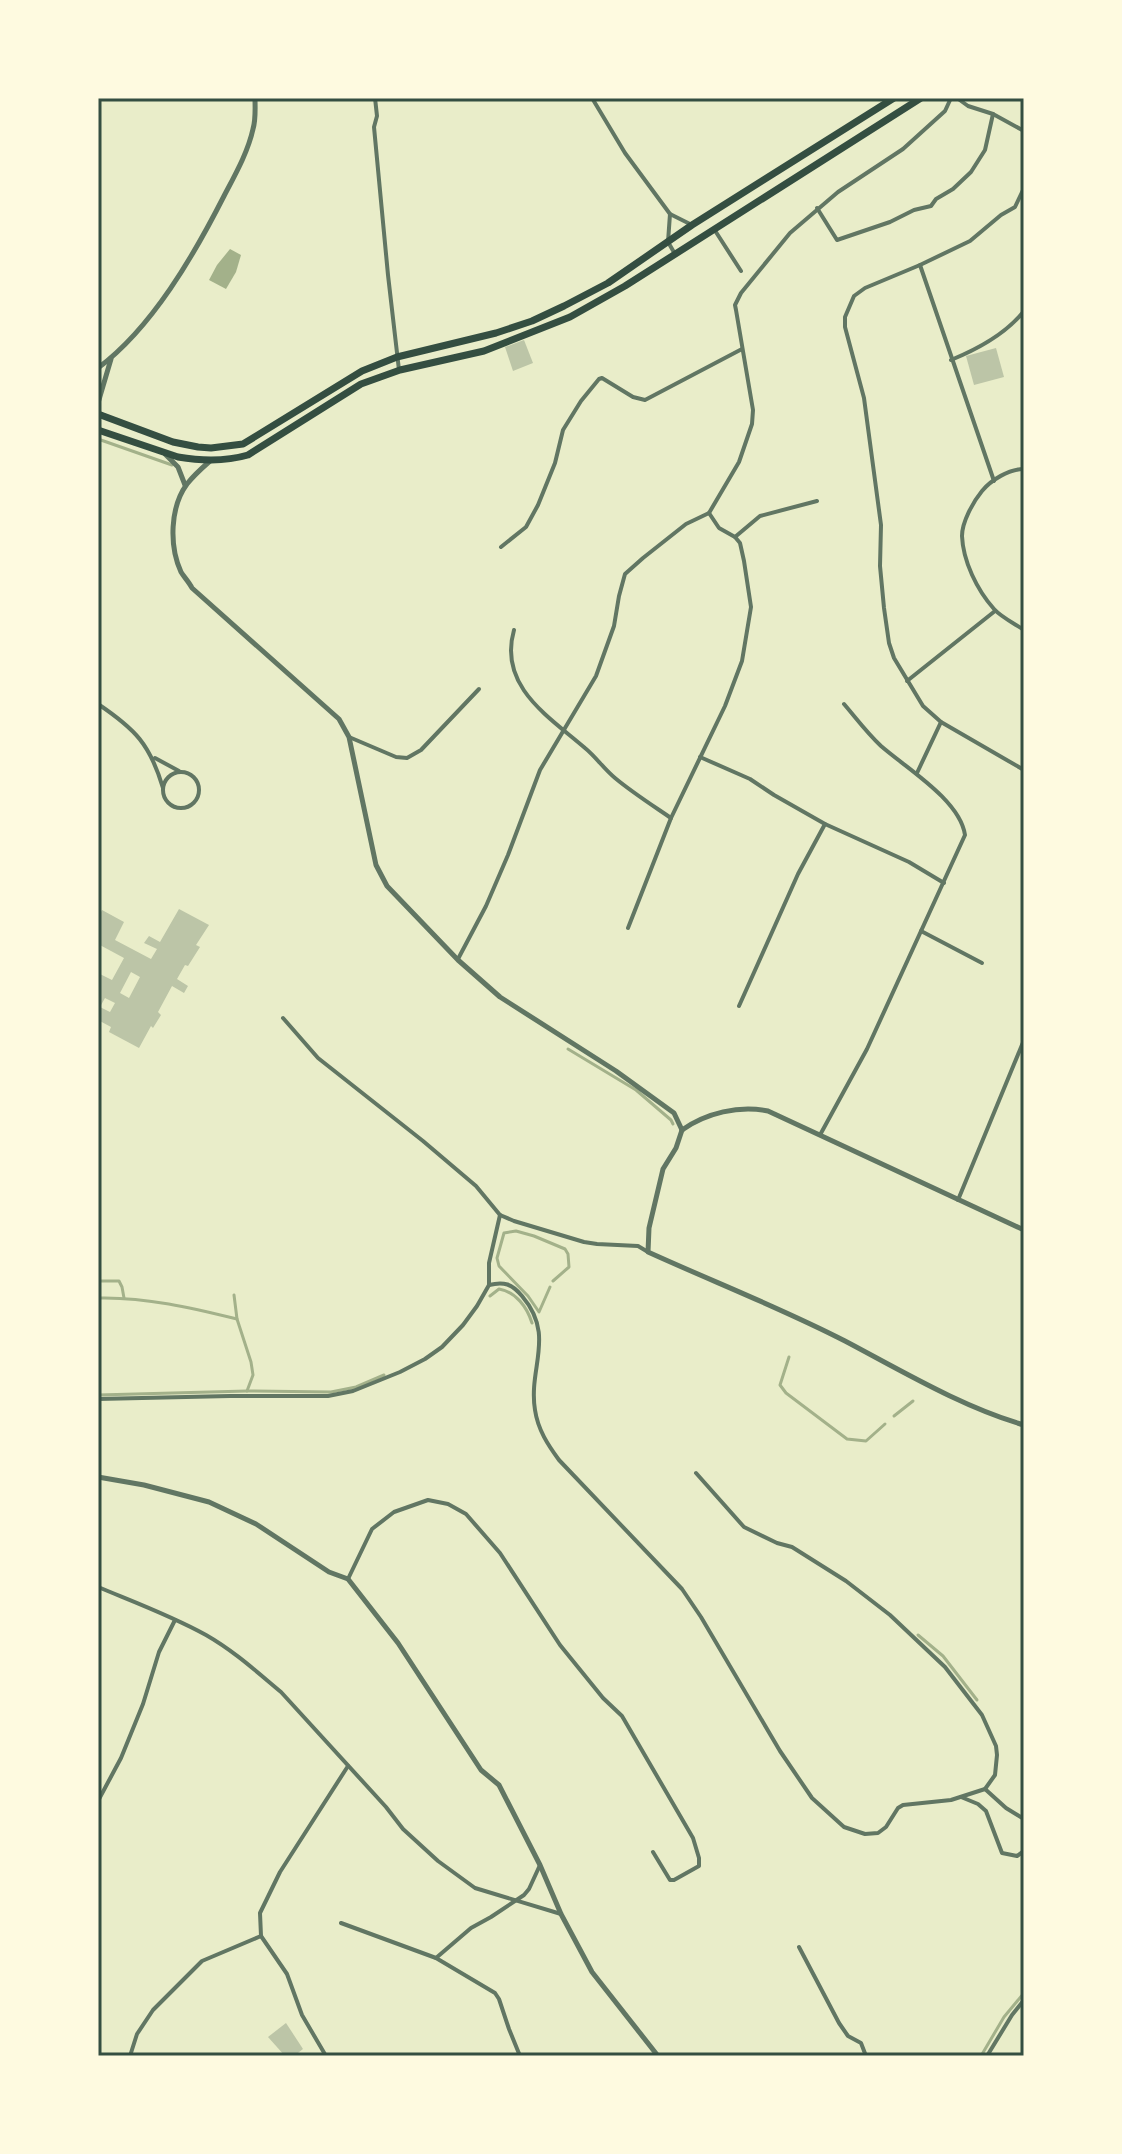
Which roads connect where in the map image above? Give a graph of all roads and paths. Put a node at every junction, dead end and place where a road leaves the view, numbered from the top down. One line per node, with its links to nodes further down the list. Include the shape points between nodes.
1 (255, 98): 22 (street, via 253,131 200,244 176,282)
2 (375, 98): 21 (street)
3 (592, 98): 12 (street)
4 (894, 98): 13 (highway)
5 (921, 98): 14 (highway)
6 (951, 98): 11 (street, via 945,111 903,149)
7 (957, 98): 8 (street)
8 (993, 114): 9 (street); 11 (street, via 985,150 971,172 931,206 837,240)
9 (1024, 131)
10 (1024, 188): 17 (street, via 1015,207 970,241)
11 (817, 208): 20 (street, via 741,293 735,305)
12 (670, 214): 13 (street); 15 (street)
13 (692, 225): 15 (highway)
14 (714, 229): 16 (highway); 18 (street)
15 (668, 242): 16 (street); 21 (highway, via 608,283 532,321)
16 (675, 254): 25 (highway, via 531,334)
17 (920, 265): 23 (street); 43 (street, via 865,288 854,296 845,317 874,465 889,643)
18 (741, 271)
19 (1024, 311): 23 (street, via 1014,324)
20 (742, 349): 37 (street, via 752,424 739,462); 39 (street, via 645,400 599,379 563,430 555,463 526,527)
21 (397, 357): 25 (street); 29 (highway, via 342,381)
22 (112, 358): 24 (street); 26 (street)
23 (951, 360): 34 (street)
24 (98, 368)
25 (400, 370): 31 (highway, via 361,384)
26 (98, 403)
27 (98, 414): 29 (highway, via 173,442 211,448)
28 (98, 430): 30 (highway)
29 (243, 444): 31 (highway)
30 (162, 451): 32 (highway); 35 (street, via 178,467)
31 (248, 455): 32 (highway)
32 (210, 461): 35 (street)
33 (1024, 469): 34 (street)
34 (994, 481): 40 (street, via 979,495 962,537 975,582)
35 (185, 486): 49 (street, via 173,527 182,573 192,588 339,719)
36 (817, 501): 38 (street, via 760,516)
37 (709, 513): 38 (street, via 719,528); 48 (street, via 686,524 625,574 607,649)
38 (735, 537): 51 (street, via 748,580 750,620 737,677)
39 (501, 547)
40 (995, 611): 42 (street); 43 (street)
41 (514, 630): 48 (street, via 510,653 521,688)
42 (1024, 630)
43 (907, 681): 47 (street)
44 (479, 689): 49 (street, via 407,758)
45 (98, 704): 50 (street, via 124,722)
46 (844, 704): 54 (street, via 874,739)
47 (941, 722): 52 (street); 54 (street)
48 (562, 730): 56 (street); 61 (street)
49 (349, 737): 61 (street, via 376,865 387,886)
50 (153, 757): 53 (street); 55 (street)
51 (700, 757): 56 (street); 57 (street, via 750,779)
52 (1024, 770)
53 (182, 772): 55 (street, via 170,776); 55 (street, via 197,782 193,803 173,805)
54 (917, 773): 58 (street, via 964,824 965,835)
55 (163, 788)
56 (671, 818): 59 (street)
57 (825, 824): 58 (street); 63 (street)
58 (944, 883): 60 (street)
59 (628, 928)
60 (921, 931): 62 (street); 67 (street)
61 (458, 960): 66 (street, via 500,997 674,1113)
62 (982, 963)
63 (739, 1006)
64 (283, 1018): 69 (street, via 318,1058 476,1186)
65 (1024, 1040): 68 (street)
66 (682, 1130): 67 (street, via 706,1117 753,1108); 71 (street, via 663,1169)
67 (820, 1135): 68 (street)
68 (958, 1200): 70 (street)
69 (500, 1215): 71 (street, via 584,1242 638,1246); 72 (street)
70 (1024, 1230)
71 (648, 1252): 74 (street)
72 (489, 1285): 73 (street, via 442,1347 353,1391 328,1396); 82 (street, via 501,1282 515,1288 534,1314 540,1337 534,1407 547,1444 682,1589 812,1798 844,1827 865,1834 886,1827 903,1805)
73 (98, 1399)
74 (1024, 1425)
75 (696, 1473): 81 (street, via 744,1527 792,1547 846,1581 945,1667 982,1715 996,1746 995,1775)
76 (98, 1477): 77 (street, via 209,1502)
77 (348, 1579): 86 (street, via 372,1529 394,1512 428,1500 466,1514 500,1553 560,1645 622,1716 693,1838 699,1866 670,1880); 87 (street, via 398,1643 481,1770 499,1785)
78 (98, 1587): 79 (street)
79 (175, 1620): 80 (street, via 257,1671); 83 (street, via 121,1758)
80 (348, 1766): 88 (street, via 438,1861 475,1888); 91 (street, via 280,1872 260,1913)
81 (985, 1789): 82 (street); 84 (street)
82 (960, 1797): 85 (street, via 986,1811 1002,1853 1017,1856)
83 (98, 1801)
84 (1024, 1819)
85 (1024, 1851)
86 (653, 1852)
87 (540, 1865): 88 (street, via 529,1889); 89 (street)
88 (516, 1900): 89 (street); 93 (street)
89 (561, 1914): 98 (street, via 592,1972)
90 (341, 1923): 93 (street)
91 (261, 1936): 95 (street, via 202,1961 153,2010); 96 (street, via 287,1974 302,2015)
92 (799, 1947): 99 (street, via 839,2023 861,2043)
93 (436, 1958): 97 (street, via 495,1993)
94 (1024, 2000): 100 (street)
95 (130, 2056)
96 (326, 2056)
97 (520, 2056)
98 (658, 2056)
99 (866, 2056)
100 (987, 2056)

